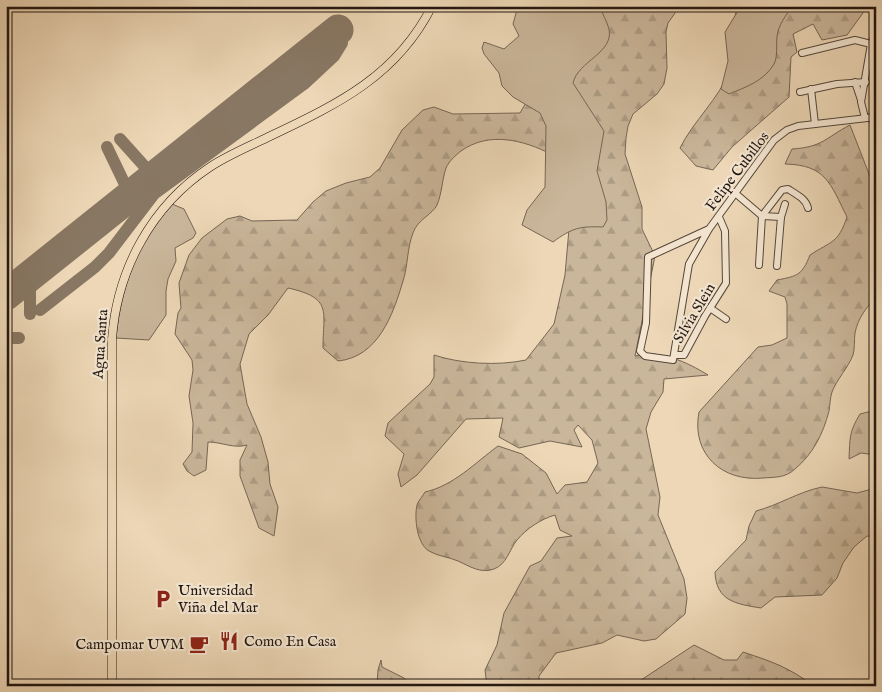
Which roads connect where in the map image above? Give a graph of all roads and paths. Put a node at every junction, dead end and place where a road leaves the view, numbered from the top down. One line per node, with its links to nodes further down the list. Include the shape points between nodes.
1 (432, 6): 25 (main road, Agua Santa, via 402,52 369,83 324,110 232,154 196,178 159,213 130,260 116,307 112,338)
2 (876, 33): 3 (street)
3 (871, 44): 4 (street, via 855,40); 6 (street)
4 (802, 53)
5 (856, 82): 6 (street); 7 (street); 9 (street)
6 (866, 82): 9 (street)
7 (811, 90): 8 (street); 11 (street)
8 (800, 92)
9 (861, 102): 10 (street)
10 (871, 117): 11 (street, Felipe Cubillos); 12 (street)
11 (815, 124): 13 (street, Felipe Cubillos, via 798,126 778,136)
12 (876, 127)
13 (735, 193): 16 (street); 17 (street, Felipe Cubillos)
14 (785, 204): 18 (street)
15 (808, 208): 16 (street, via 799,196 788,189 782,190)
16 (762, 216): 18 (street); 20 (street)
17 (719, 217): 19 (street, Felipe Cubillos); 22 (street, Silvia Slein, via 725,231 726,283)
18 (782, 217): 21 (street)
19 (709, 229): 24 (street, Felipe Cubillos, via 689,264); 24 (street, via 648,257 646,323 641,354 673,360)
20 (759, 265)
21 (777, 266)
22 (710, 308): 23 (street); 24 (street, Silvia Slein, via 684,355)
23 (726, 318)
24 (675, 355)
25 (112, 686)

